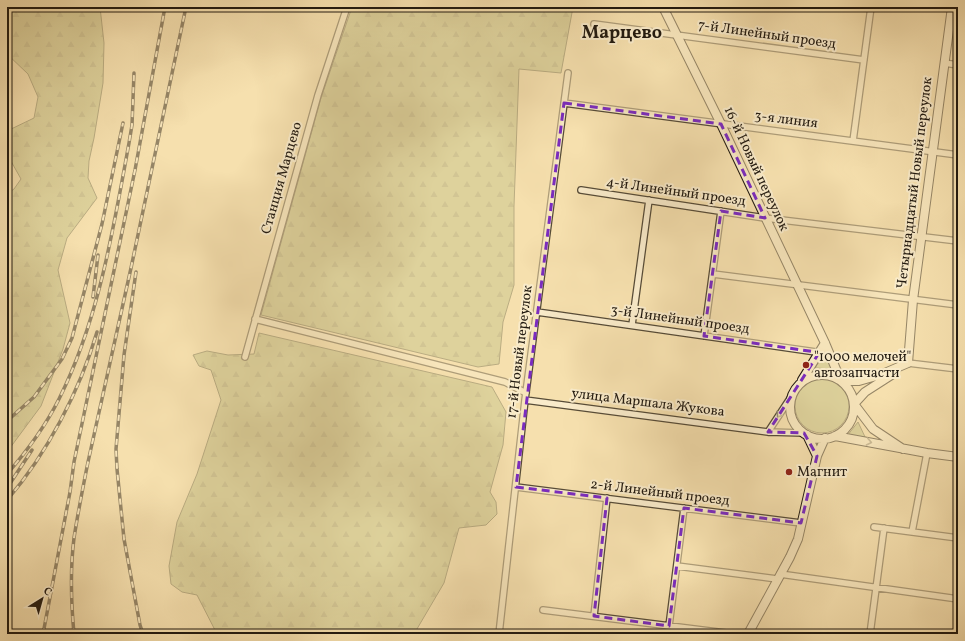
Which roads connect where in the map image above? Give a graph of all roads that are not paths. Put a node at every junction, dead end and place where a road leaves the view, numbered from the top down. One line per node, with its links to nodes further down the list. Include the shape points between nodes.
1 (347, 7): 27 (street, Станция Марцево, via 318,95)
2 (663, 7): 6 (street, 16-й Новый переулок)
3 (871, 7): 7 (street)
4 (952, 7): 8 (street, Четырнадцатый Новый переулок)
5 (594, 24): 6 (street, 7-й Линейный проезд)
6 (677, 34): 7 (street, 7-й Линейный проезд); 12 (street, 16-й Новый переулок)
7 (864, 60): 13 (street)
8 (944, 63): 9 (street); 14 (street, Четырнадцатый Новый переулок)
9 (958, 65)
10 (568, 73): 11 (street, 17-й Новый переулок)
11 (564, 103): 12 (street, 3-я линия); 26 (street, 17-й Новый переулок)
12 (721, 124): 13 (street, 3-я линия); 19 (street, 16-й Новый переулок)
13 (853, 141): 14 (street, 3-я линия)
14 (932, 151): 15 (street, 3-я линия); 20 (street, Четырнадцатый Новый переулок)
15 (958, 155)
16 (581, 190): 17 (street, 4-й Линейный проезд)
17 (649, 200): 18 (street, 4-й Линейный проезд); 28 (street)
18 (721, 211): 19 (street, 4-й Линейный проезд); 22 (street)
19 (765, 218): 20 (street, 4-й Линейный проезд); 23 (street, 16-й Новый переулок)
20 (921, 237): 21 (street, 4-й Линейный проезд); 24 (street, Четырнадцатый Новый переулок)
21 (958, 241)
22 (713, 274): 23 (street); 29 (street)
23 (797, 285): 24 (street); 30 (street, 16-й Новый переулок)
24 (913, 300): 25 (street); 33 (street, Четырнадцатый Новый переулок)
25 (958, 305)
26 (537, 312): 28 (street, 3-й Линейный проезд); 37 (street, 17-й Новый переулок)
27 (255, 319): 32 (street, Станция Марцево); 37 (street, via 505,382)
28 (632, 325): 29 (street, 3-й Линейный проезд)
29 (704, 336): 31 (street, 3-й Линейный проезд, via 816,352)
30 (825, 343): 31 (street); 35 (street, 16-й Новый переулок)
31 (817, 356): 36 (street)
32 (245, 357)
33 (908, 363): 34 (street); 35 (street, via 859,381); 40 (street, via 865,392)
34 (958, 369)
35 (841, 381): 36 (street, via 821,375); 40 (street, via 848,388)
36 (801, 382): 38 (street)
37 (526, 393): 39 (street, 17-й Новый переулок)
38 (791, 397): 41 (street, one-way to 41); 42 (street, via 791,415)
39 (526, 400): 41 (street, улица Маршала Жукова); 49 (street, 17-й Новый переулок)
40 (854, 404): 43 (street, via 849,423); 45 (street, via 873,429)
41 (768, 432): 42 (street, улица Маршала Жукова)
42 (805, 434): 44 (street); 47 (street)
43 (835, 436): 44 (street); 45 (street, one-way to 45)
44 (825, 438): 47 (street)
45 (903, 449): 46 (street)
46 (927, 453): 48 (street); 55 (street)
47 (817, 456): 52 (street)
48 (958, 457)
49 (516, 487): 50 (street, 2-й Линейный проезд); 64 (street, 17-й Новый переулок)
50 (607, 498): 51 (street, 2-й Линейный проезд); 62 (street)
51 (684, 508): 52 (street, 2-й Линейный проезд); 57 (street)
52 (801, 523): 58 (street, via 798,539)
53 (874, 527): 54 (street)
54 (884, 528): 55 (street); 59 (street)
55 (912, 532): 56 (street)
56 (958, 538)
57 (677, 566): 58 (street); 63 (street)
58 (779, 576): 59 (street); 66 (street)
59 (876, 588): 60 (street); 67 (street)
60 (958, 599)
61 (543, 610): 62 (street)
62 (594, 616): 63 (street)
63 (669, 626): 65 (street)
64 (499, 634)
65 (734, 634)
66 (748, 634)
67 (870, 634)

